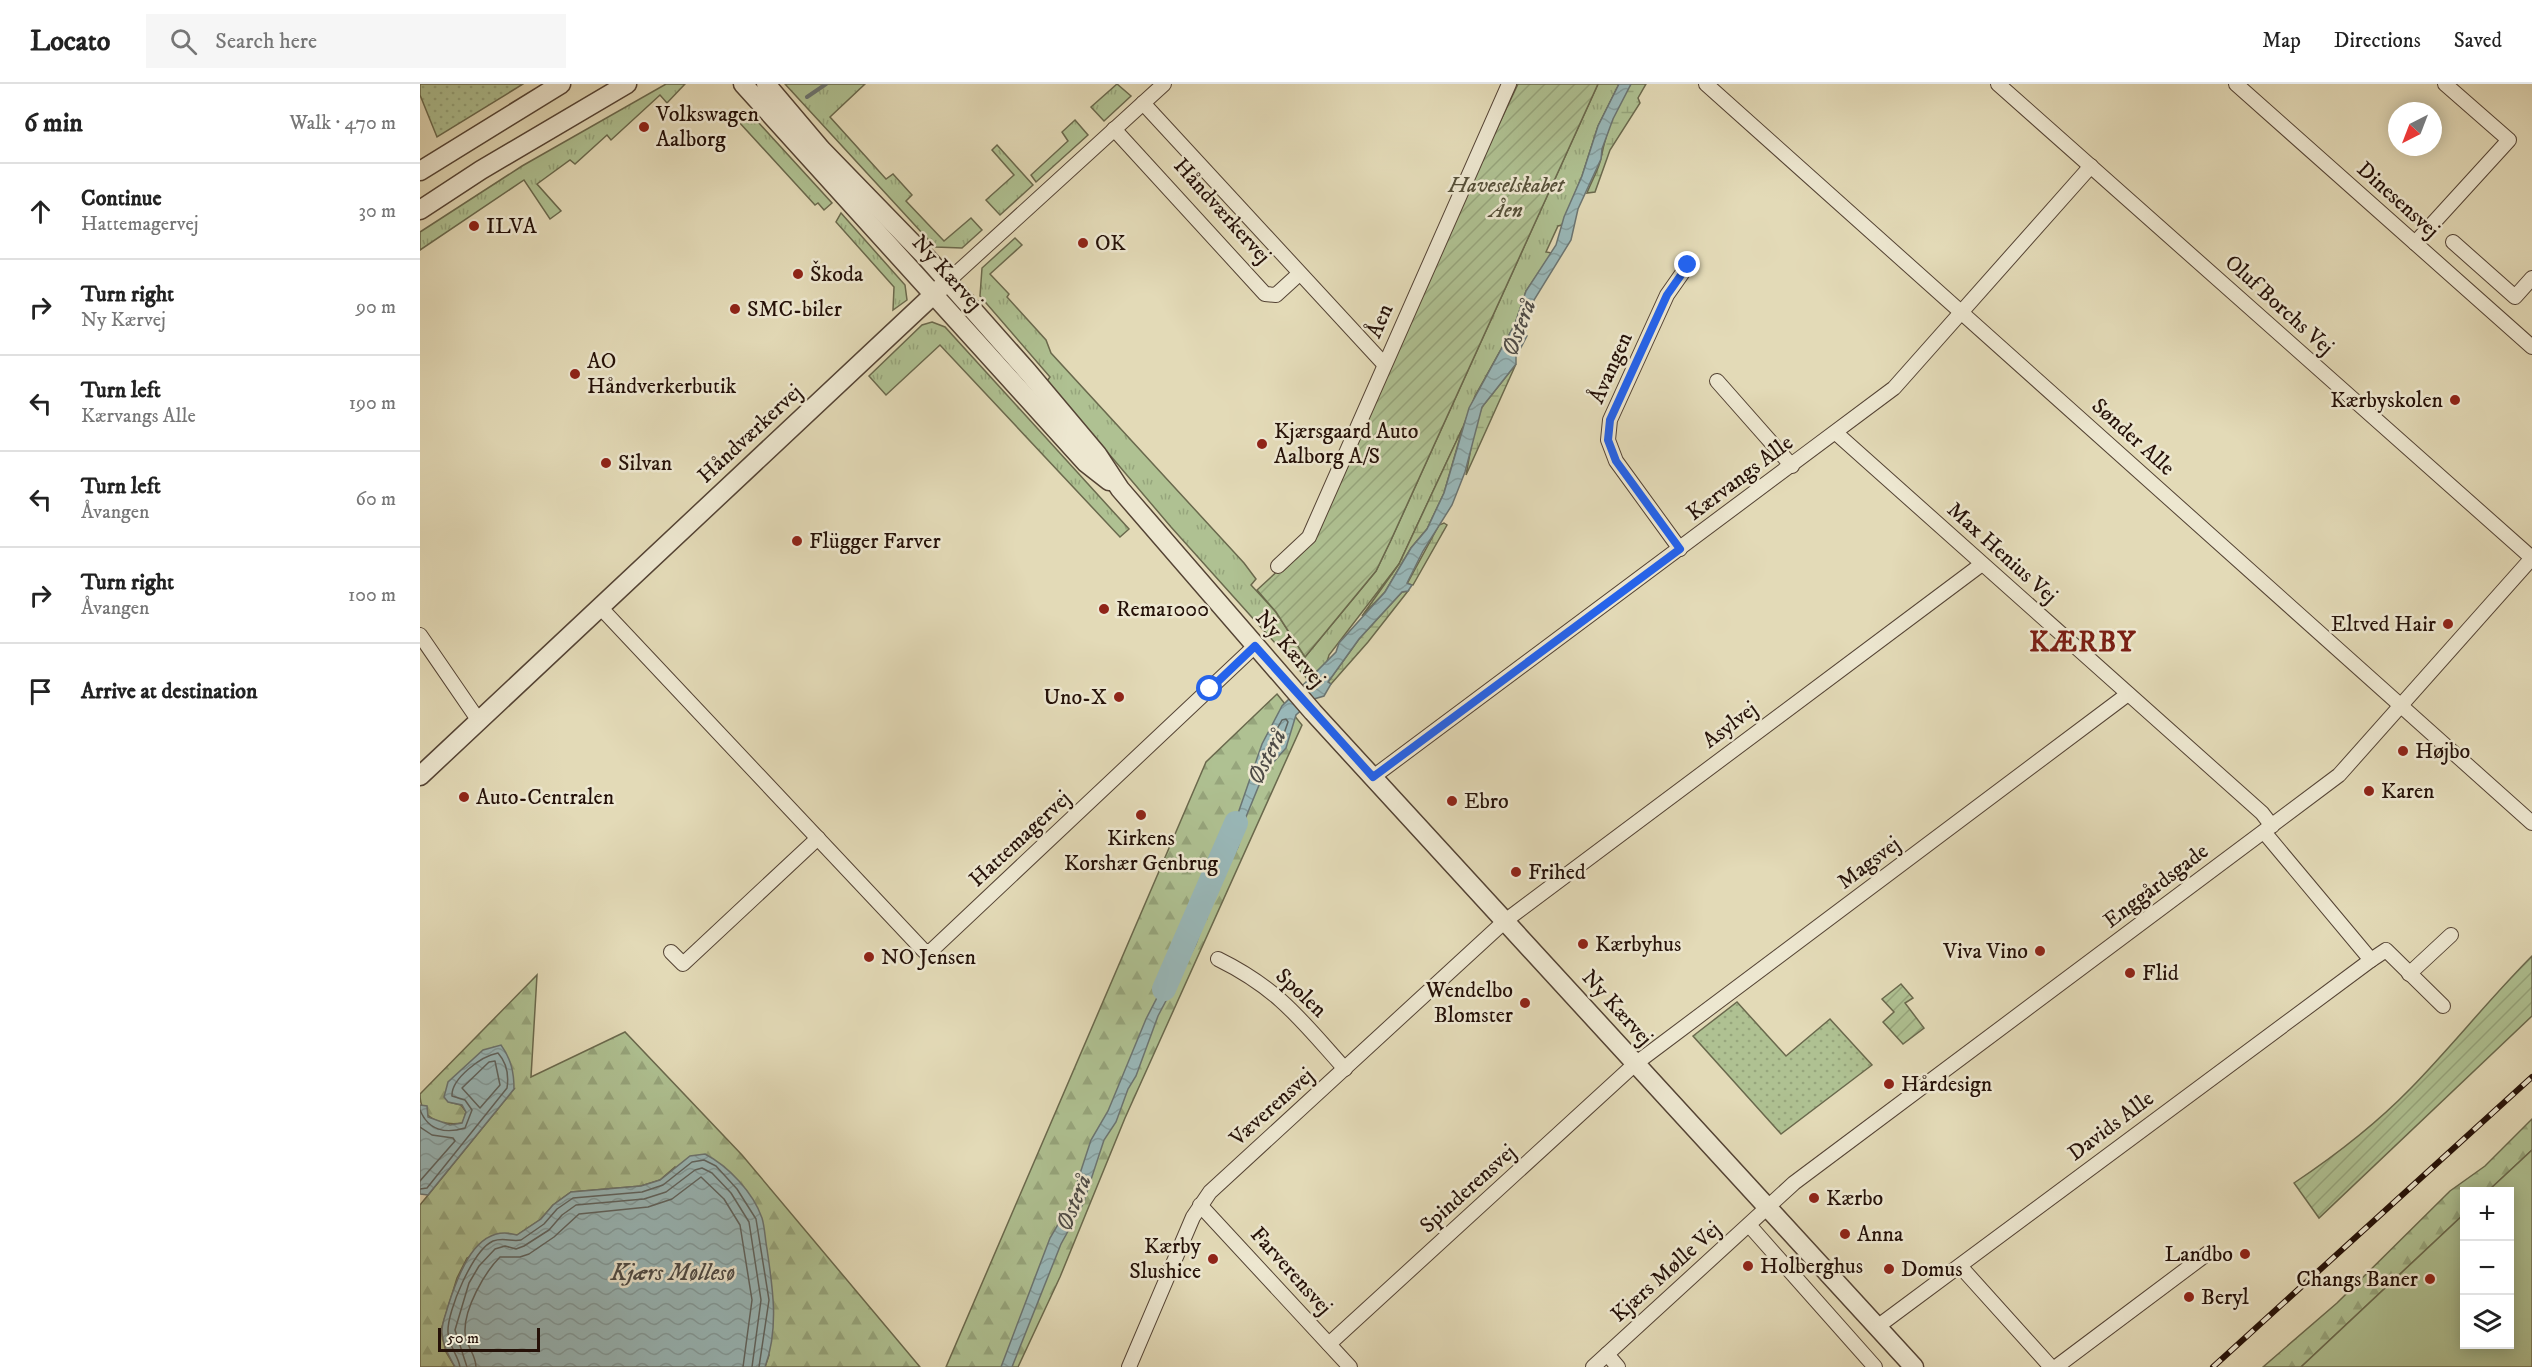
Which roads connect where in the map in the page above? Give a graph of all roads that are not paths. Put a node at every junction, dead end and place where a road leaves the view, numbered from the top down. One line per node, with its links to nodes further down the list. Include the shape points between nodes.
1 (561, 84): 16 (street)
2 (612, 84): 14 (street)
3 (627, 84): 14 (street)
4 (743, 84): 24 (street, Ny Kærvej)
5 (766, 84): 23 (street, Ny Kærvej, via 821,149)
6 (1164, 84): 12 (street, Håndværkervej)
7 (1509, 84): 29 (street, Åen)
8 (1706, 84): 26 (street, Sønder Alle)
9 (1998, 84): 15 (street, Oluf Borchs Vej)
10 (2236, 84): 19 (street, Dinesensvej)
11 (2445, 84): 19 (street, via 2508,140)
12 (1143, 103): 13 (street, Håndværkervej); 21 (street, Håndværkervej)
13 (1114, 129): 21 (street, Håndværkervej, via 1265,294 1275,295); 23 (street, Håndværkervej)
14 (536, 137): 17 (street)
15 (2091, 166): 26 (street, Kærvangs Alle); 35 (street, Oluf Borchs Vej)
16 (420, 171)
17 (420, 210)
18 (2453, 242): 25 (street)
19 (2415, 243): 27 (street, Dinesensvej)
20 (1688, 265): 34 (street, Åvangen, via 1667,295 1648,336 1610,420 1608,440 1616,461)
21 (1299, 274): 29 (street, Håndværkervej)
22 (2532, 278): 25 (street)
23 (948, 281): 24 (street, Håndværkervej); 33 (street, Ny Kærvej, via 1097,453)
24 (934, 294): 33 (street, Ny Kærvej, via 1086,463); 38 (street, Håndværkervej)
25 (2515, 297): 27 (street)
26 (1961, 313): 31 (street, Kærvangs Alle, via 1894,388); 42 (street, Sønder Alle)
27 (2498, 317): 28 (street, Dinesensvej)
28 (2532, 347)
29 (1384, 364): 37 (street, Åen, via 1309,537)
30 (1717, 381): 32 (street)
31 (1836, 433): 32 (street, Kærvangs Alle); 36 (street, Max Henius Vej)
32 (1792, 466): 34 (street, Kærvangs Alle)
33 (1120, 489): 40 (street, Ny Kærvej)
34 (1680, 549): 45 (street, Kærvangs Alle)
35 (2532, 558): 42 (street, Enggårdsgade)
36 (1982, 564): 41 (street, Max Henius Vej); 49 (street, Asylvej)
37 (1278, 566)
38 (600, 607): 43 (street, Håndværkervej); 48 (street, Hattemagervej)
39 (420, 635): 43 (street)
40 (1255, 646): 45 (street, Ny Kærvej); 48 (street, Hattemagervej, via 931,951 924,951)
41 (2128, 694): 47 (street, Max Henius Vej, via 2262,813); 56 (street, Magsvej)
42 (2402, 705): 46 (street, Sønder Alle); 47 (street, Enggårdsgade, via 2339,775)
43 (479, 721): 44 (street, Håndværkervej)
44 (420, 776)
45 (1373, 777): 49 (street, Ny Kærvej)
46 (2532, 823)
47 (2268, 829): 53 (street); 59 (street, Enggårdsgade, via 1794,1183)
48 (818, 837): 51 (street, via 682,964)
49 (1505, 921): 56 (street, Ny Kærvej); 57 (street, Væverensvej)
50 (2451, 934): 54 (street)
51 (671, 952)
52 (1218, 959): 57 (street, Spolen, via 1269,988 1290,1006)
53 (2371, 960): 54 (street, via 2386,950); 62 (street, Davids Alle)
54 (2409, 974): 55 (street)
55 (2443, 1006)
56 (1635, 1064): 59 (street, Ny Kærvej); 64 (street, Spinderensvej)
57 (1345, 1069): 58 (street, Væverensvej)
58 (1200, 1205): 64 (street, Farverensvej); 66 (street, Væverensvej)
59 (1768, 1208): 60 (street, Kjærs Mølle Vej); 63 (street, Ny Kærvej)
60 (1749, 1225): 65 (street, Kjærs Mølle Vej); 70 (street)
61 (2208, 1253): 73 (street)
62 (1960, 1266): 63 (street, Davids Alle); 72 (street)
63 (1877, 1327): 71 (street, Ny Kærvej)
64 (1329, 1344): 67 (street, Farverensvej)
65 (1607, 1354): 68 (street, Kjærs Mølle Vej); 69 (street)
66 (1129, 1367)
67 (1350, 1367)
68 (1593, 1367)
69 (1618, 1367)
70 (1875, 1367)
71 (1914, 1367)
72 (2051, 1367)
73 (2056, 1367)

